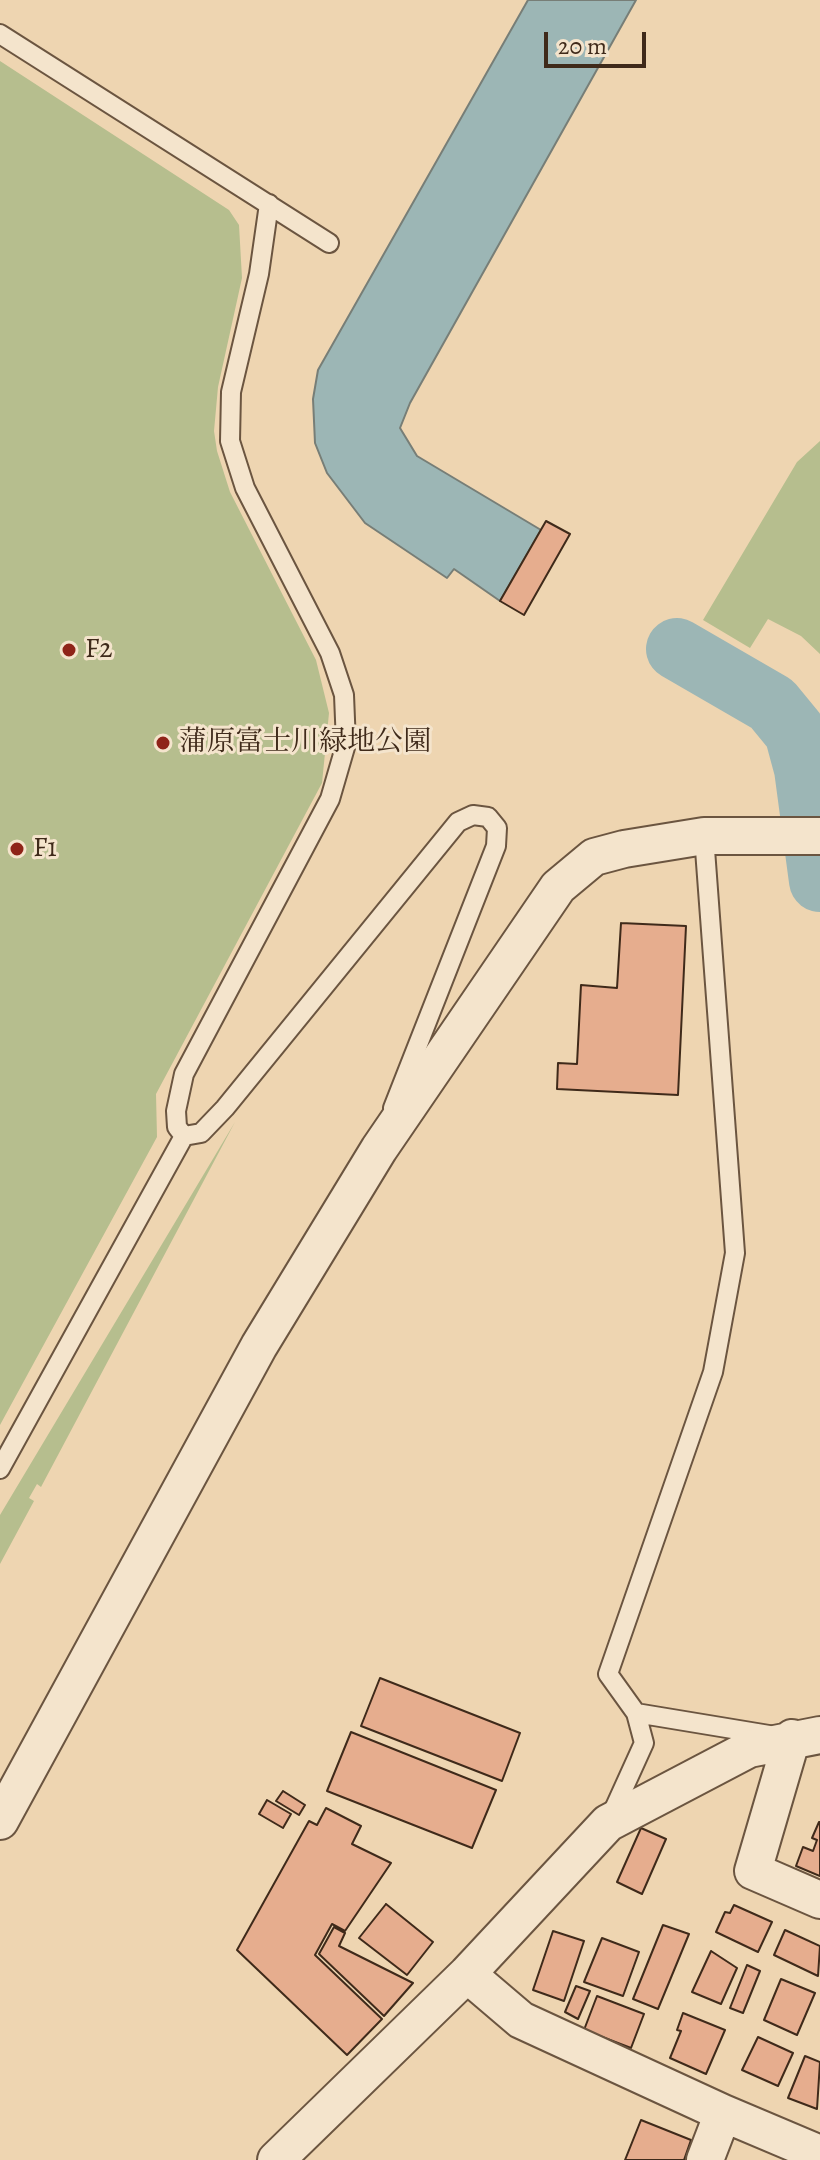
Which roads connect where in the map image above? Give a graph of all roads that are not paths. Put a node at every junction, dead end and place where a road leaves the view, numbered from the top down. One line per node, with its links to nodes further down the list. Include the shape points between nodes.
1 (0, 34): 2 (lane)
2 (269, 204): 3 (lane); 6 (lane, via 259,274 231,392 230,441 245,488 330,653 344,695 346,744 330,799 184,1074 176,1111)
3 (329, 243)
4 (704, 836): 5 (street); 7 (street, via 624,849 577,868 538,913); 9 (lane, via 735,1253 713,1372 608,1674)
5 (820, 836)
6 (184, 1136): 7 (lane, via 201,1133 225,1108 458,822 473,815 488,817 497,828 496,846 408,1062); 8 (lane)
7 (379, 1149): 11 (street, via 259,1346)
8 (0, 1469)
9 (636, 1713): 10 (lane); 12 (lane, via 644,1743)
10 (806, 1737): 12 (street, via 749,1749); 13 (street, via 753,1871)
11 (0, 1821)
12 (608, 1823): 14 (street)
13 (820, 1900)
14 (467, 1974): 15 (street, via 521,2020); 17 (street)
15 (723, 2113): 16 (street); 18 (street)
16 (820, 2154)
17 (276, 2160)
18 (705, 2160)

